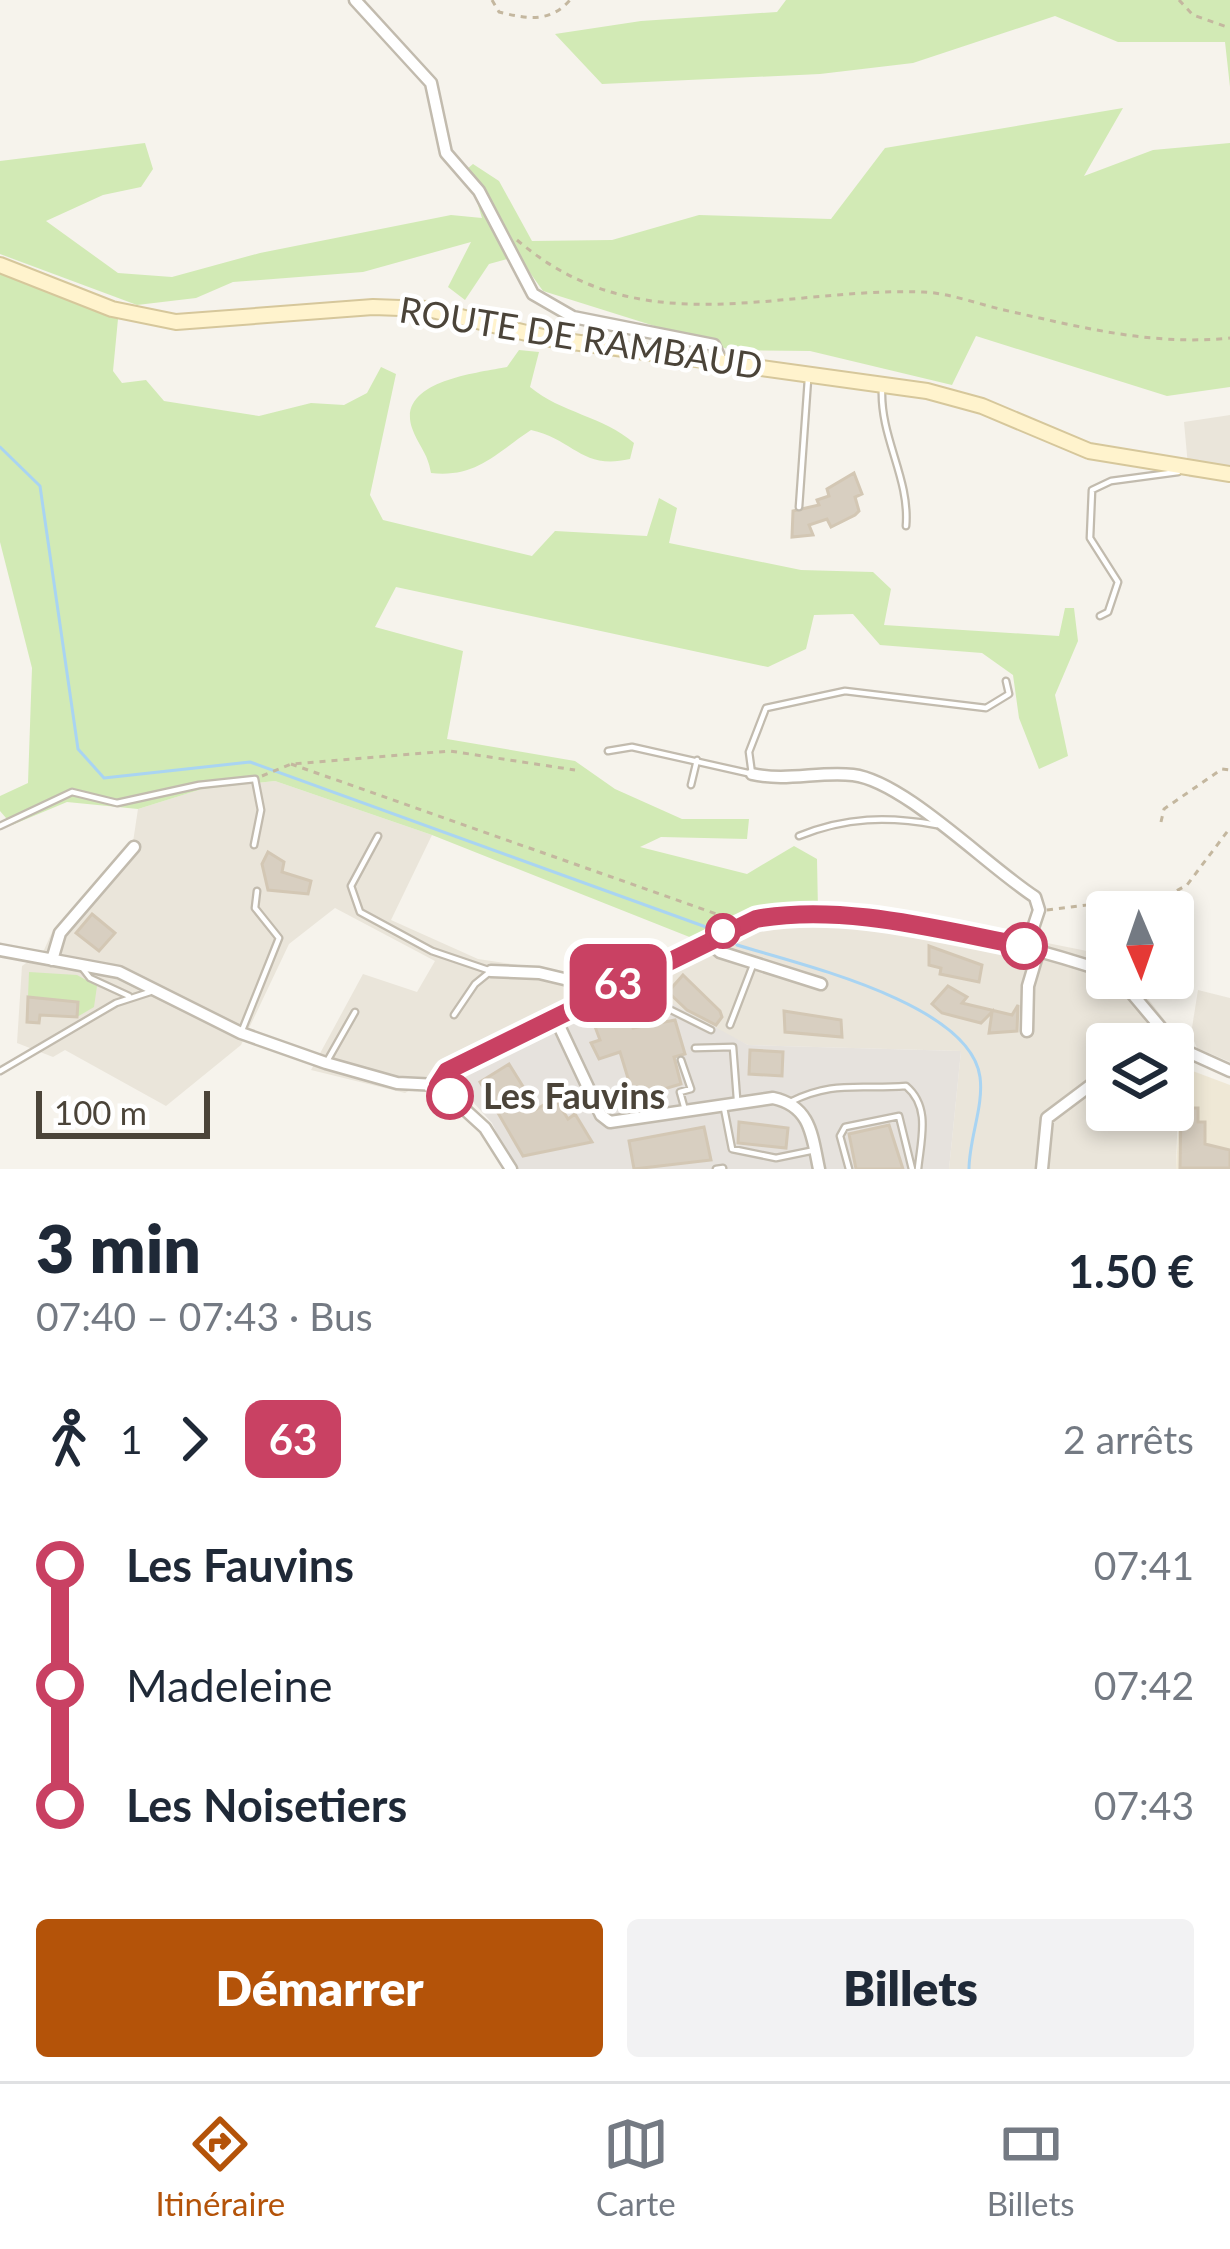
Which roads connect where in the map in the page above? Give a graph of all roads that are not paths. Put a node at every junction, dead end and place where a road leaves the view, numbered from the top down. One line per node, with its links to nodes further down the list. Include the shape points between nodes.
1 (355, 0): 3 (street, via 431,83 446,153 498,224 522,280 548,307 714,345)
2 (0, 265): 3 (street, ROUTE DE RAMBAUD, via 112,309 176,322 428,309 551,339)
3 (722, 363): 4 (street, ROUTE DE RAMBAUD)
4 (808, 373): 5 (street, ROUTE DE RAMBAUD); 8 (lane)
5 (883, 384): 6 (street, ROUTE DE RAMBAUD, via 957,398 1089,451); 9 (lane)
6 (1182, 468): 7 (street, ROUTE DE RAMBAUD); 10 (lane, via 1092,490 1090,538 1118,582)
7 (1230, 474)
8 (800, 507)
9 (906, 526)
10 (1100, 616)
11 (1006, 681): 14 (lane, via 1002,704 986,708 844,691 766,708 749,752)
12 (608, 752): 13 (lane, via 632,747)
13 (697, 760): 14 (lane); 15 (lane)
14 (752, 774): 16 (street, via 878,782 902,792)
15 (691, 785)
16 (937, 825): 19 (lane, via 848,820); 24 (street, via 1035,897)
17 (0, 826): 20 (lane, via 72,792 117,803 255,779 261,810)
18 (378, 836): 30 (lane, via 351,886 360,912)
19 (800, 836)
20 (254, 845)
21 (134, 847): 26 (street, via 60,933)
22 (257, 891): 42 (lane, via 255,908 278,938)
23 (705, 939): 24 (street, via 742,923 800,915); 27 (street, via 720,952); 31 (street)
24 (1033, 948): 29 (street); 41 (street)
25 (0, 950): 26 (street)
26 (52, 960): 28 (street)
27 (755, 960): 32 (street); 39 (lane)
28 (80, 964): 34 (street); 35 (lane, via 90,978)
29 (1086, 966)
30 (491, 971): 33 (street); 37 (lane)
31 (627, 980): 33 (street); 40 (lane)
32 (821, 984)
33 (606, 989): 38 (street)
34 (155, 991): 35 (lane); 42 (street)
35 (130, 996): 47 (lane)
36 (355, 1012): 46 (lane)
37 (454, 1015)
38 (554, 1015): 49 (street, via 447,1071); 53 (street, via 601,1115 624,1124)
39 (730, 1025)
40 (711, 1030)
41 (1027, 1031)
42 (241, 1033): 46 (street)
43 (695, 1048): 52 (lane, via 733,1047)
44 (1194, 1057): 48 (street)
45 (681, 1060): 53 (lane, via 691,1089 680,1092)
46 (326, 1064): 49 (street)
47 (0, 1071)
48 (1230, 1071)
49 (438, 1085): 55 (street, via 485,1128)
50 (1086, 1089): 59 (street, via 1047,1118)
51 (790, 1102): 52 (street); 54 (street, via 806,1117); 58 (lane, via 824,1085 906,1086 924,1118)
52 (730, 1105): 53 (street); 54 (lane, via 732,1149 776,1158)
53 (686, 1112)
54 (815, 1150): 56 (street)
55 (512, 1169)
56 (819, 1169)
57 (849, 1169): 58 (lane, via 839,1136 845,1127 899,1116)
58 (915, 1169)
59 (1042, 1169)

